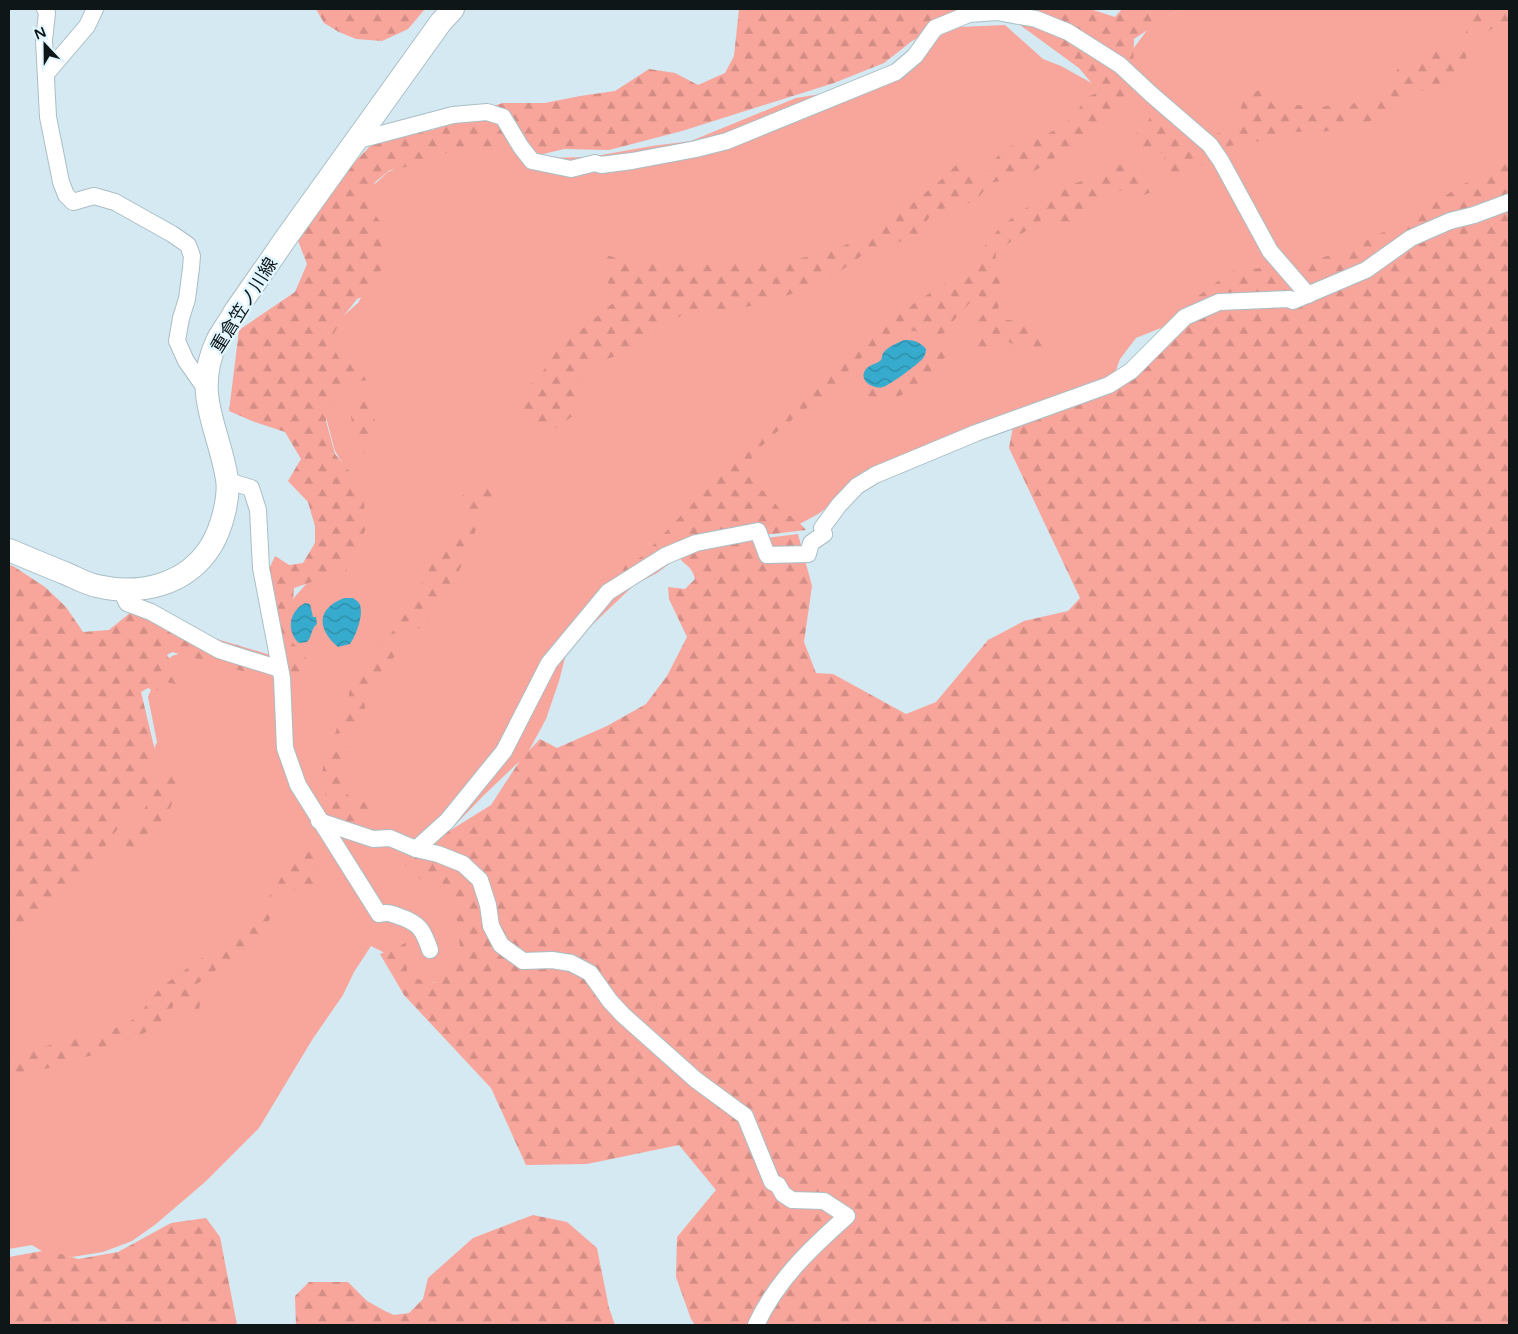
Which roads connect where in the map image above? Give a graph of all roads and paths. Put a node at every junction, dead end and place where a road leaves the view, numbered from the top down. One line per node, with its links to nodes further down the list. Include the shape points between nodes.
1 (45, 9): 4 (street)
2 (95, 9): 4 (street, via 87,26)
3 (453, 9): 5 (main road, 重倉笠ノ川線)
4 (46, 74): 8 (street, via 48,117 66,195 73,202 94,196 115,202 188,245 192,256 191,268 178,341 186,361)
5 (355, 141): 7 (street, via 453,115 487,112 503,117 532,161 571,169 595,163 632,161 726,141 896,72 915,56 936,28 969,14 997,12 1036,18 1068,32 1120,65 1210,144 1270,251); 8 (main road, 重倉笠ノ川線, via 217,341)
6 (1509, 202): 7 (street, via 1450,221 1411,238 1366,270)
7 (1308, 295): 15 (street, via 1293,301 1218,302 1185,317 1131,371 1109,385 976,433 875,475 857,486 839,506 822,528 824,534 811,543 808,554 767,555 758,531 696,543 634,574 608,592 549,663 504,751 447,821)
8 (205, 388): 9 (main road, 重倉笠ノ川線)
9 (228, 481): 12 (main road, 重倉笠ノ川線, via 221,524 201,561 168,582 151,588); 13 (street, via 251,488 258,510 261,568)
10 (9, 542): 11 (street)
11 (17, 554): 12 (main road, 重倉笠ノ川線, via 96,586)
12 (121, 590): 13 (street, via 127,603 151,612 219,650)
13 (280, 669): 14 (street, via 286,748 298,785)
14 (319, 821): 15 (street, via 373,839 390,838); 16 (street, via 378,914 387,912 413,921 425,936)
15 (416, 849): 17 (street, via 463,864 480,880 491,926 501,945 512,954 523,961 571,963 590,973 623,1015 696,1080 745,1116 772,1182 778,1185 782,1194 792,1200 824,1201 848,1216 790,1271)
16 (430, 950)
17 (756, 1325)

